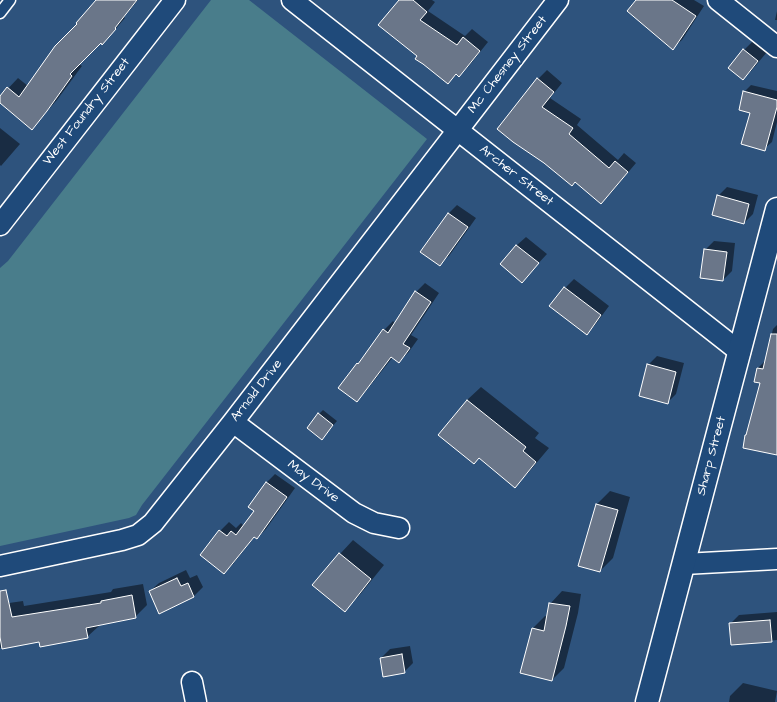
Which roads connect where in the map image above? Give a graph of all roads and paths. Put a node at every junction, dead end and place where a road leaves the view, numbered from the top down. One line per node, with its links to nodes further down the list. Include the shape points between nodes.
1 (10, 0): 6 (lane)
2 (175, 0): 10 (street, West Foundry Street)
3 (292, 0): 8 (street, Archer Street)
4 (558, 0): 8 (street, Mc Chesney Street)
5 (720, 1): 7 (street)
6 (0, 13)
7 (777, 47)
8 (458, 130): 11 (street, Archer Street); 12 (street, Arnold Drive)
9 (777, 209): 11 (street, Sharp Street)
10 (0, 225)
11 (740, 352): 15 (street, Sharp Street)
12 (233, 422): 13 (street, May Drive, via 354,513 374,523); 16 (street, Arnold Drive, via 153,523 138,535)
13 (399, 528)
14 (777, 559): 15 (street)
15 (684, 564): 19 (street, Sharp Street)
16 (0, 566)
17 (192, 682): 18 (street)
18 (196, 702)
19 (647, 702)

